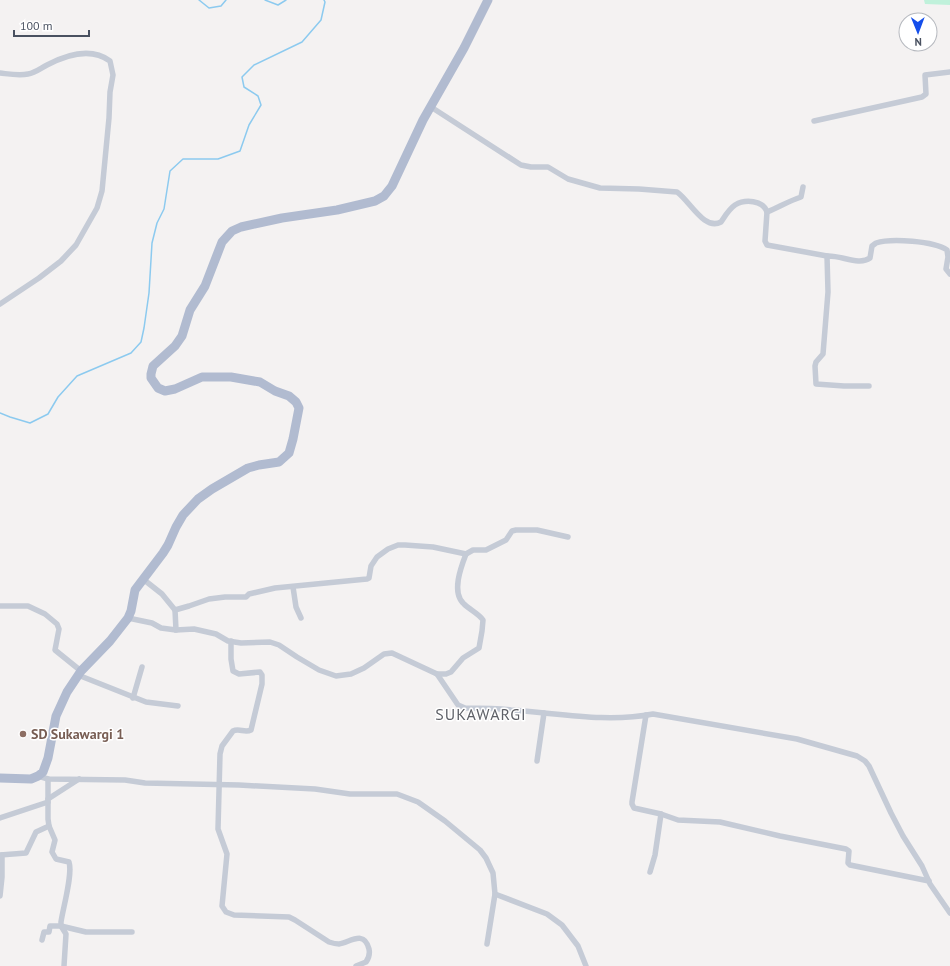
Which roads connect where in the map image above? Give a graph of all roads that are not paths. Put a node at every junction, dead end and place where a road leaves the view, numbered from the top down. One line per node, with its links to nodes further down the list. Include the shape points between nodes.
1 (488, 0): 4 (main road)
2 (950, 72): 5 (street, via 926,75 926,94 922,97)
3 (0, 73): 10 (street, via 27,75 67,57 92,54 110,61 113,75 102,190 97,208 76,245 61,261)
4 (431, 107): 7 (street, via 525,166 548,167 568,179 600,188 677,192 711,224 721,222 736,204 742,202 761,204); 14 (main road, via 392,186 380,200 241,227 228,234 222,242 205,286 190,310 182,336 175,346 156,362 151,370 151,378 155,385 165,391 202,377 231,377 260,382 290,396 296,402 298,408 295,431 289,453 279,462 248,468 198,499 183,515 168,545)
5 (814, 121)
6 (803, 187): 7 (street, via 801,197)
7 (767, 212): 8 (street, via 767,245)
8 (827, 256): 9 (street, via 864,261 870,258 872,246 876,242 922,243 947,250 946,269); 11 (street, via 828,292 824,343 822,354 814,366 816,384)
9 (950, 274)
10 (0, 304)
11 (869, 386)
12 (568, 537): 13 (street, via 537,530 516,530 512,531 506,540 486,550 473,550)
13 (466, 554): 15 (street, via 433,547 398,545 377,557 367,579); 24 (street, via 460,569 458,594 459,599 483,620 480,644 476,651 463,658 452,672)
14 (143, 579): 17 (street, via 162,594); 18 (main road, via 135,590)
15 (293, 587): 17 (street, via 261,591 246,597 209,599); 19 (street, via 296,607)
16 (0, 606): 23 (street, via 28,606 57,624 59,629 55,650)
17 (175, 610): 20 (street)
18 (128, 618): 20 (street); 23 (main road)
19 (301, 618)
20 (176, 630): 21 (street, via 194,629)
21 (232, 641): 24 (street, via 270,642 279,645 319,670 336,676 352,674 388,653); 33 (street, via 233,671 239,674 262,672 262,684 250,730 235,730 220,750)
22 (142, 667): 25 (street)
23 (80, 673): 25 (street); 30 (main road, via 56,716)
24 (437, 674): 27 (street, via 458,705 465,708)
25 (133, 698): 26 (street)
26 (178, 706)
27 (544, 713): 28 (street, via 602,718); 29 (street)
28 (646, 715): 35 (street, via 632,804 636,809); 40 (street, via 669,716 797,739 857,756 869,766 891,813)
29 (537, 761)
30 (43, 777): 31 (main road); 32 (street); 34 (street)
31 (0, 778)
32 (80, 779): 33 (street); 34 (street)
33 (219, 785): 41 (street, via 285,787 350,794 396,794 418,802 480,850 493,873); 49 (street, via 218,829 226,849 222,902 224,909 234,915 290,917 335,944 360,939 368,946 369,954 366,962)
34 (48, 800): 36 (street); 37 (street)
35 (661, 814): 39 (street); 40 (street, via 678,820 720,822 846,849 849,851 850,865)
36 (0, 818)
37 (49, 826): 38 (street, via 36,832 26,853); 44 (street, via 55,840 53,855 56,859 69,862 70,865)
38 (1, 855): 42 (street)
39 (650, 872)
40 (929, 881): 43 (street)
41 (495, 894): 47 (street); 50 (street, via 547,914 562,925 578,946)
42 (0, 896)
43 (950, 914)
44 (61, 926): 45 (street, via 86,932); 46 (street, via 50,926 49,932 44,932); 48 (street, via 66,934)
45 (132, 932)
46 (42, 940)
47 (487, 944)
48 (64, 966)
49 (356, 966)
50 (586, 966)

